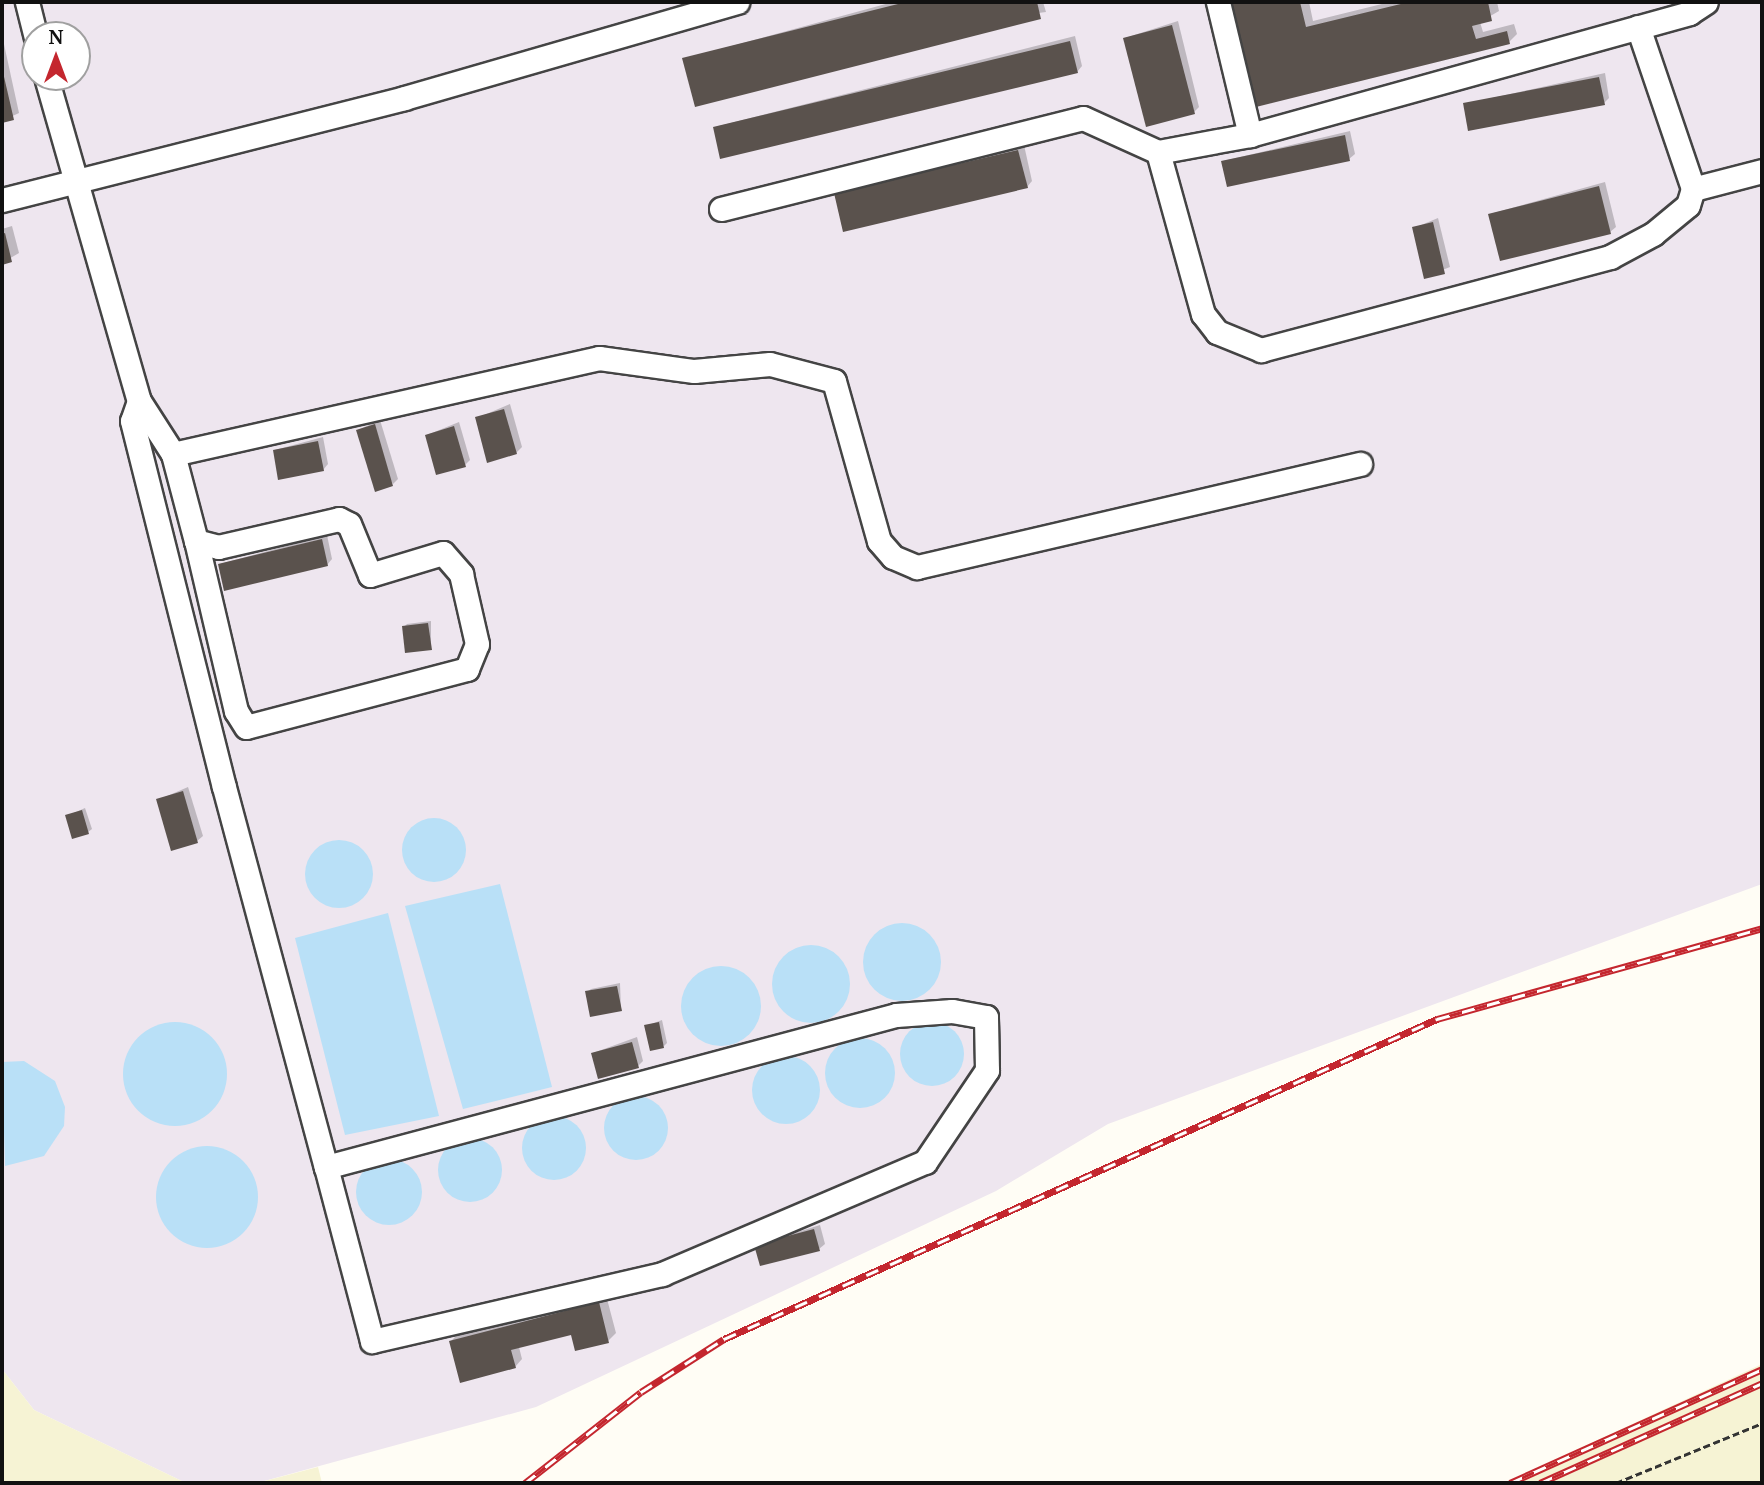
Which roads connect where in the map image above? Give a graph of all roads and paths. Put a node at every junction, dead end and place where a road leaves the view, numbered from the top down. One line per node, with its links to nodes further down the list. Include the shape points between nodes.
1 (27, 2): 5 (lane)
2 (737, 2): 11 (lane, via 404,98)
3 (1218, 2): 8 (lane)
4 (1706, 2): 6 (lane)
5 (32, 21)
6 (1638, 27): 8 (lane); 12 (lane)
7 (49, 91): 11 (lane)
8 (1250, 135): 9 (lane)
9 (1158, 152): 12 (lane, via 1203,314 1217,332 1261,350 1611,257 1653,234 1688,205); 14 (lane, via 1083,118)
10 (1762, 172): 12 (lane)
11 (72, 182): 13 (lane); 15 (lane)
12 (1693, 188)
13 (2, 200)
14 (721, 209)
15 (139, 401): 16 (lane); 19 (lane, via 132,421)
16 (173, 454): 17 (lane, via 599,358 694,371 770,363 834,380 878,541 893,557 917,567); 18 (lane)
17 (1360, 464)
18 (196, 541): 18 (lane, via 218,547 339,519 349,524 370,575 443,553 461,574 477,645 467,669 246,727 236,711)
19 (326, 1167): 19 (lane, via 372,1341 386,1338 662,1274 925,1162 987,1069 986,1017 953,1012 896,1015)
20 (1762, 1423): 21 (path)
21 (1616, 1483)

